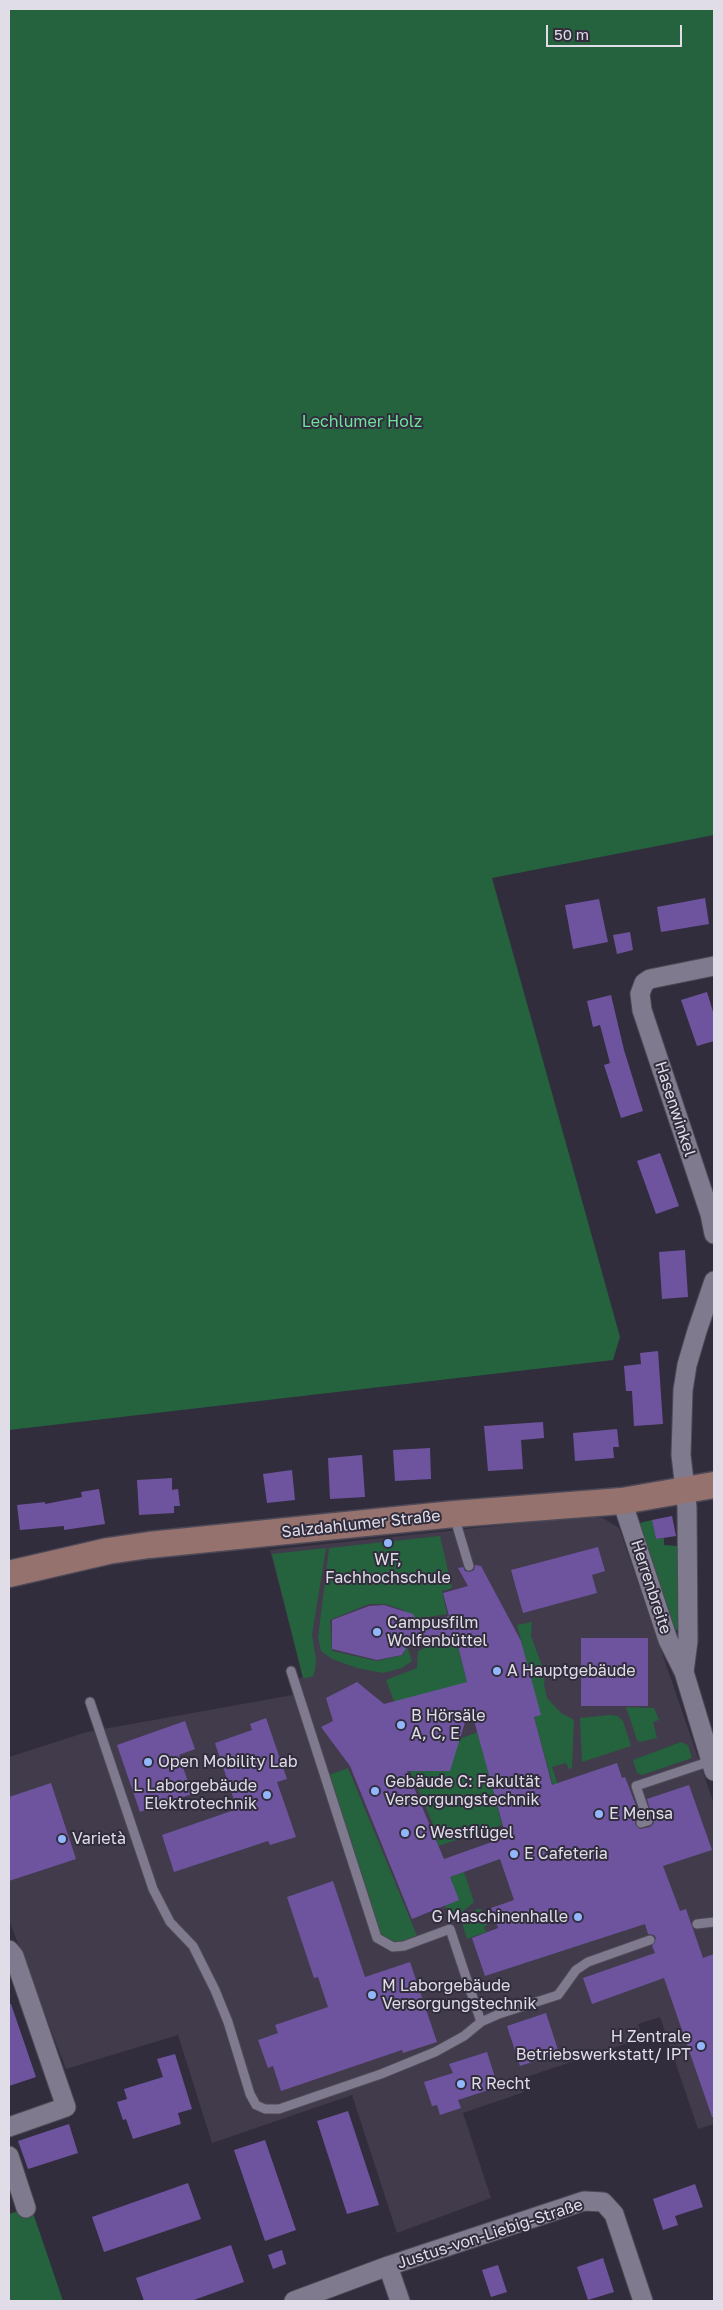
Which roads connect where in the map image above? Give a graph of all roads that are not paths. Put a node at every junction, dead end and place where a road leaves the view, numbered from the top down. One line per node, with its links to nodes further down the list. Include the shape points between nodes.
1 (714, 966): 2 (street, Hasenwinkel, via 650,979 644,983 640,994 642,1010)
2 (714, 1234)
3 (714, 1281): 5 (street, via 696,1331 684,1382 681,1455)
4 (714, 1485): 5 (main road, Salzdahlumer Straße)
5 (685, 1491): 6 (main road, Salzdahlumer Straße); 11 (street, Herrenbreite, via 688,1641)
6 (622, 1501): 7 (main road, Salzdahlumer Straße); 11 (street, Herrenbreite, via 668,1640)
7 (454, 1514): 8 (lane); 9 (main road, Salzdahlumer Straße, via 149,1545)
8 (469, 1566)
9 (9, 1574)
10 (291, 1671): 19 (lane, via 377,1938 393,1947 404,1946 449,1926)
11 (684, 1672): 13 (street, Herrenbreite)
12 (90, 1702): 19 (lane, via 153,1889 170,1922 193,1946 216,1990 256,2105 279,2109 381,2074 435,2052)
13 (713, 1766): 14 (lane, via 636,1786 648,1821)
14 (642, 1823)
15 (714, 1922): 16 (lane)
16 (697, 1924)
17 (650, 1940): 19 (lane, via 588,1962 576,1970 558,1995)
18 (9, 1950): 20 (street, via 14,1956 66,2107)
19 (481, 2022)
20 (9, 2127)
21 (9, 2156): 22 (street)
22 (26, 2208)
23 (388, 2266): 24 (street, Justus-von-Liebig-Straße); 25 (street, Justus-von-Liebig-Straße); 26 (street, Justus-von-Liebig-Straße, via 584,2201 603,2202 614,2214)
24 (294, 2301)
25 (400, 2301)
26 (644, 2301)

